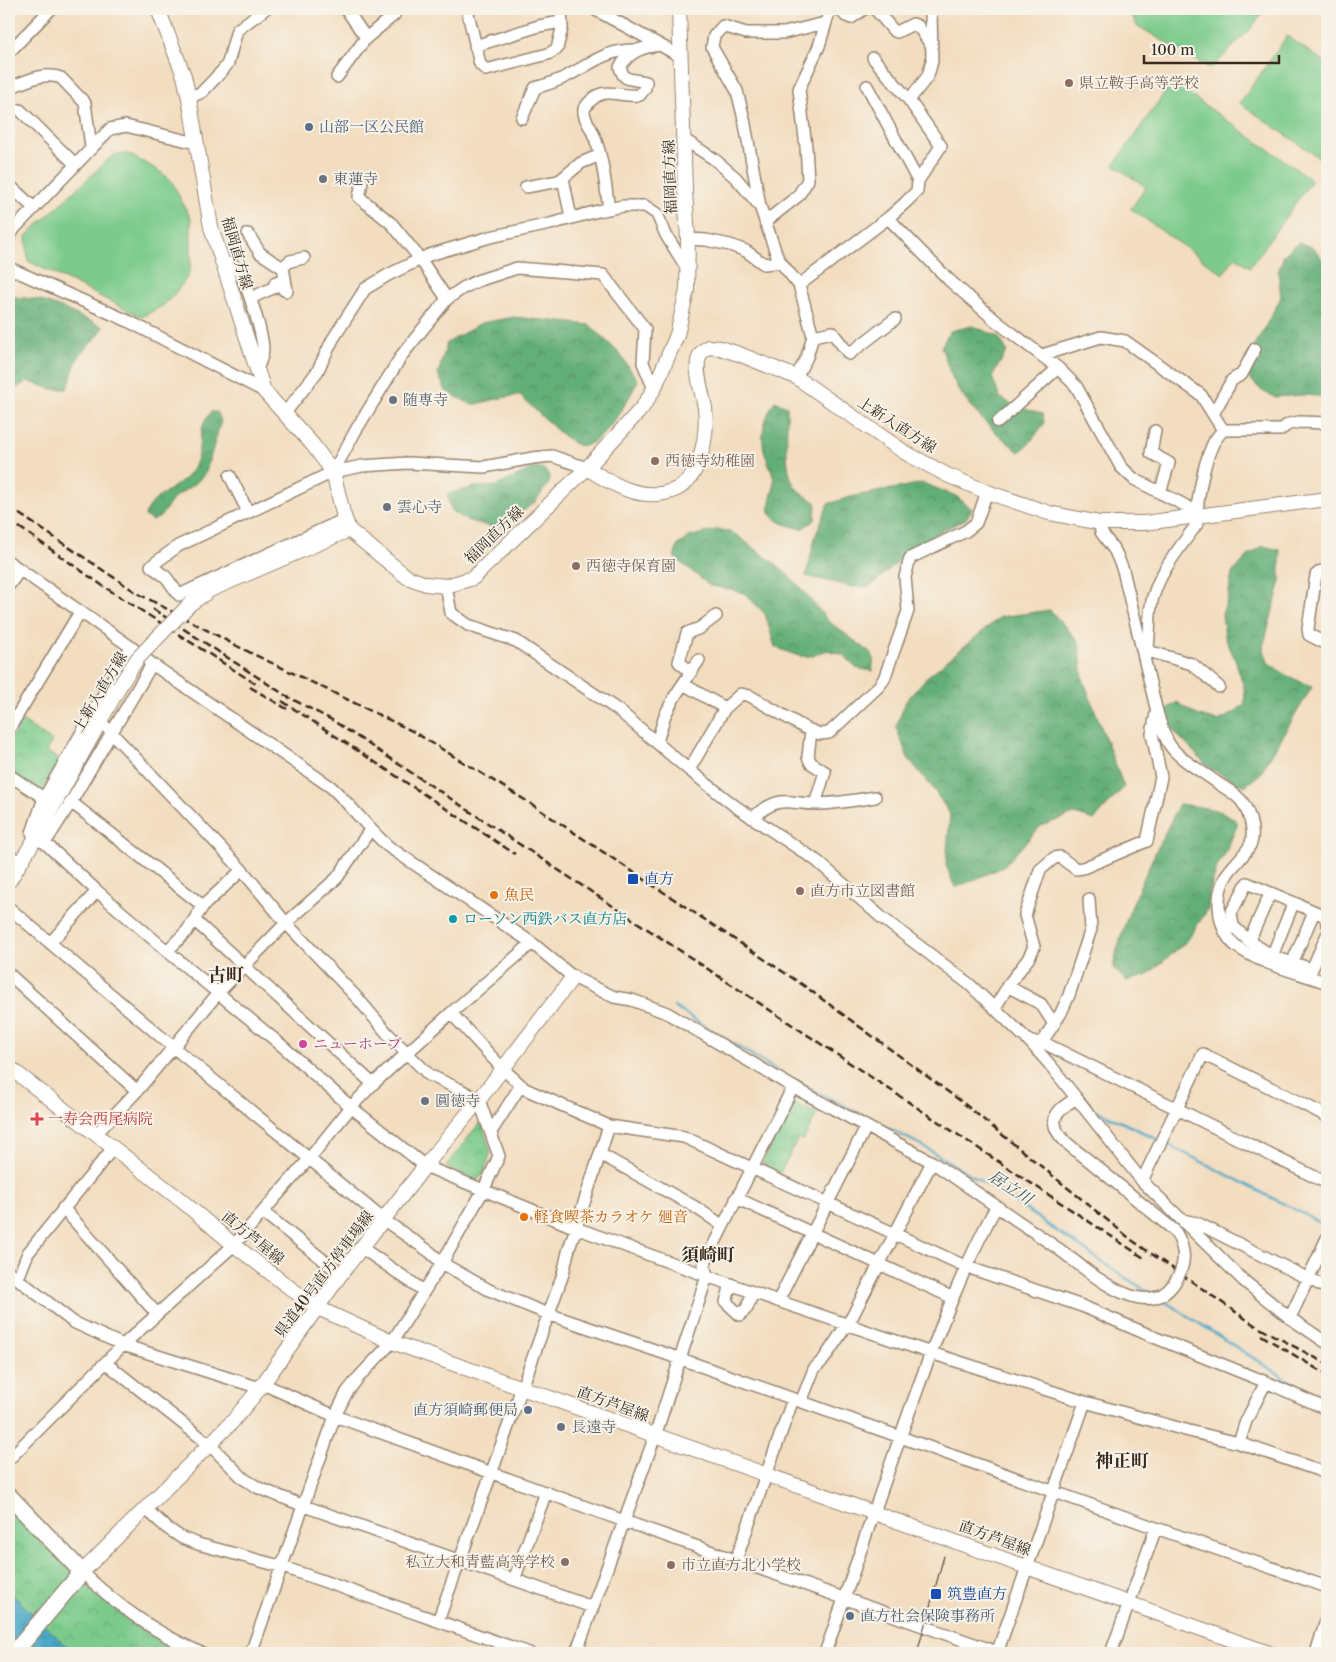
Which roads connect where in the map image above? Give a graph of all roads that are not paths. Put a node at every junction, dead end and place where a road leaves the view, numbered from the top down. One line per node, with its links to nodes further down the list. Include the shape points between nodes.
1 (51, 9): 22 (street)
2 (158, 9): 28 (main road, 福岡直方線)
3 (265, 9): 28 (street, via 237,30 228,63 202,92)
4 (346, 9): 17 (street)
5 (389, 9): 17 (street, via 394,15)
6 (467, 9): 20 (street)
7 (561, 9): 15 (street)
8 (594, 9): 19 (street)
9 (679, 9): 23 (main road, 福岡直方線)
10 (830, 9): 16 (street)
11 (839, 9): 12 (street, via 852,18)
12 (864, 9)
13 (875, 9): 18 (street, via 897,32 913,24 918,26)
14 (931, 9): 18 (street)
15 (561, 22): 20 (street); 20 (street, via 557,49 548,54 486,70 480,64)
16 (825, 23): 42 (street, via 784,33 746,33 723,26 714,36 712,47 737,91); 47 (street, via 819,46 799,89 808,180 798,196)
17 (366, 38): 25 (street)
18 (931, 44): 29 (street, via 932,61 928,76)
19 (660, 45): 21 (street); 23 (street)
20 (475, 46)
21 (637, 50): 31 (street, via 622,49 600,57 564,78 535,88); 35 (street, via 620,67 622,76 646,82 640,95 604,92 584,109)
22 (9, 52)
23 (680, 56): 32 (main road, 福岡直方線)
24 (873, 58): 29 (street)
25 (337, 77)
26 (867, 86): 39 (street)
27 (9, 88): 34 (street, via 40,76 61,78 85,103)
28 (190, 98): 33 (main road, 福岡直方線)
29 (909, 100): 39 (street, via 941,146)
30 (20, 110): 36 (street)
31 (522, 118)
32 (685, 140): 42 (street, via 736,178); 50 (main road, 福岡直方線)
33 (196, 143): 34 (street, via 126,126 110,129); 53 (main road, 福岡直方線, via 210,227)
34 (92, 147): 36 (street)
35 (600, 155): 38 (street, via 581,163); 44 (street)
36 (75, 164): 43 (street)
37 (358, 174): 52 (street, via 362,182 359,196 392,224)
38 (563, 178): 41 (street); 45 (street)
39 (918, 181): 46 (street, via 917,191)
40 (9, 185): 43 (street)
41 (526, 187)
42 (760, 206): 47 (street)
43 (34, 208): 49 (street)
44 (609, 209): 45 (street); 57 (street, via 645,206 657,214)
45 (571, 218): 52 (street, via 490,237)
46 (888, 218): 58 (street); 64 (street, via 969,298)
47 (765, 222): 54 (street)
48 (248, 234): 55 (street, via 260,253)
49 (9, 238)
50 (688, 239): 54 (street, via 706,240 746,251 764,264); 57 (main road, 福岡直方線)
51 (304, 258): 55 (street, via 290,261)
52 (421, 260): 60 (street); 70 (street, via 388,274 365,289 333,339 317,372)
53 (222, 262): 59 (street, via 233,265); 66 (main road, 福岡直方線)
54 (781, 262): 58 (street)
55 (283, 268): 59 (street, via 287,291 276,282 273,288)
56 (10, 270): 69 (street, via 128,320)
57 (688, 270): 68 (main road, 福岡直方線, via 677,334)
58 (799, 285): 62 (street)
59 (251, 298): 66 (street, via 263,348 262,361)
60 (447, 299): 68 (street, via 477,281 517,268 603,275 645,329 643,363); 77 (street, via 402,356)
61 (895, 319): 62 (street, via 849,354 832,332)
62 (813, 336): 67 (street, via 807,357)
63 (1255, 349): 71 (street, via 1242,374 1232,380)
64 (1042, 355): 65 (street); 71 (street, via 1101,337 1125,341 1201,395)
65 (1058, 368): 72 (street); 80 (street, via 1076,386 1121,467 1134,479)
66 (256, 370): 69 (main road, 福岡直方線)
67 (796, 376): 76 (main road, 上新入直方線, via 739,354 708,347 700,355 698,367 705,408 705,431 692,475 681,488 660,495 637,494); 79 (main road, 上新入直方線, via 904,452)
68 (654, 389): 76 (main road, 福岡直方線, via 642,408)
69 (264, 391): 70 (main road, 福岡直方線)
70 (285, 413): 77 (main road, 福岡直方線)
71 (1213, 414): 74 (street)
72 (998, 422)
73 (1327, 424): 74 (street, via 1299,422 1280,430)
74 (1223, 430): 83 (street, via 1212,445 1204,468)
75 (1155, 431): 80 (street, via 1151,453 1169,462)
76 (587, 468): 77 (street, via 552,456 484,467 408,463 362,466); 90 (main road, 福岡直方線, via 473,578)
77 (333, 472): 82 (street); 85 (main road, 福岡直方線)
78 (230, 476): 82 (street)
79 (987, 492): 84 (main road, 上新入直方線, via 1049,513); 105 (street, via 976,523 910,558 905,577 908,611 879,686 828,734)
80 (1160, 493): 83 (street, via 1188,507)
81 (1327, 499): 83 (main road, 上新入直方線)
82 (248, 512): 85 (street, via 178,546 151,566 179,595)
83 (1196, 516): 84 (main road, 上新入直方線); 95 (street, via 1197,524 1156,587)
84 (1100, 523): 95 (street, via 1101,532 1115,551 1123,570)
85 (347, 524): 90 (main road, 福岡直方線, via 407,576 426,584); 115 (main road, 上新入直方線, bridge, via 210,590 190,604 137,659 118,687)
86 (9, 562): 87 (street)
87 (20, 570): 89 (street); 91 (street)
88 (1327, 571): 93 (street, via 1316,575 1308,629 1309,635)
89 (9, 585)
90 (446, 586): 106 (street, via 451,613 468,625 516,641 618,710)
91 (80, 612): 94 (street); 103 (street)
92 (716, 616): 98 (street, via 687,633 679,662)
93 (1327, 644)
94 (132, 648): 97 (street); 110 (street)
95 (1146, 657): 100 (street, via 1192,664); 102 (street)
96 (699, 660): 98 (street)
97 (152, 664): 104 (street); 114 (street, via 331,787)
98 (691, 672): 99 (street)
99 (683, 684): 101 (street); 106 (street, via 665,715)
100 (1219, 688)
101 (724, 708): 105 (street, via 741,694 750,696); 107 (street)
102 (1157, 712): 135 (street, via 1169,745 1242,802 1250,820 1251,844 1221,885 1221,922 1226,934 1238,947 1270,965); 140 (street, via 1152,734 1161,777 1147,841 1084,868 1076,869 1060,857 1040,870 1025,915 1034,946)
103 (9, 729)
104 (109, 729): 111 (street); 117 (street)
105 (811, 731): 112 (street, via 810,763 825,772)
106 (657, 742): 107 (street)
107 (689, 770): 113 (street)
108 (9, 776): 110 (street)
109 (875, 797): 112 (street)
110 (44, 798): 115 (street, via 32,833)
111 (71, 802): 115 (street); 123 (street)
112 (815, 804): 113 (street, via 788,800 765,807)
113 (752, 818): 142 (street, via 817,861)
114 (370, 830): 127 (street, via 337,878); 132 (street, via 389,848)
115 (40, 841): 116 (main road, 上新入直方線); 119 (street)
116 (14, 859): 118 (main road, 上新入直方線)
117 (242, 870): 123 (street); 127 (street)
118 (9, 881)
119 (97, 891): 131 (street); 133 (street)
120 (1270, 894): 122 (street); 130 (street); 130 (street, via 1247,883 1232,913 1233,926)
121 (1089, 899): 144 (street, via 1090,929 1069,995)
122 (1293, 904): 125 (street); 134 (street)
123 (203, 906): 126 (street)
124 (9, 908): 131 (street)
125 (1314, 912): 128 (street, via 1325,916); 135 (street)
126 (194, 920): 133 (street); 136 (street)
127 (286, 923): 136 (street); 148 (street)
128 (1327, 923)
129 (1327, 935): 135 (street, via 1312,969)
130 (1249, 941): 134 (street)
131 (50, 942): 147 (street)
132 (532, 943): 138 (street); 143 (street)
133 (167, 951): 141 (street)
134 (1272, 956): 135 (street)
135 (1291, 966): 139 (street)
136 (243, 967): 141 (street); 151 (street)
137 (9, 974): 154 (street)
138 (573, 978): 150 (main road, 県道40号直方停車場線); 153 (street, via 614,997 667,1013)
139 (1327, 983)
140 (1007, 986): 142 (street); 144 (street, via 1041,1004)
141 (218, 992): 147 (street); 157 (street)
142 (995, 1008): 145 (street)
143 (451, 1013): 148 (street); 150 (street)
144 (1054, 1024): 146 (street)
145 (1030, 1042): 146 (street); 155 (street)
146 (1042, 1042): 158 (street)
147 (174, 1047): 154 (street); 166 (street)
148 (407, 1052): 151 (street); 156 (street, via 429,1075)
149 (9, 1067): 163 (main road, 直方芦屋線)
150 (502, 1068): 152 (street); 156 (main road, 県道40号直方停車場線)
151 (373, 1084): 157 (street)
152 (521, 1085): 160 (street); 162 (street)
153 (793, 1087): 161 (street); 169 (street)
154 (137, 1091): 163 (street)
155 (1076, 1098): 170 (street); 175 (street, bridge, via 1059,1111 1056,1128 1063,1140 1175,1230 1182,1242 1184,1256 1177,1279 1166,1291 1151,1299 1135,1298 1115,1290)
156 (479, 1100): 162 (street); 168 (main road, 県道40号直方停車場線)
157 (350, 1107): 166 (street); 168 (street)
158 (1177, 1108): 159 (street, via 1203,1054); 170 (street); 171 (street)
159 (1327, 1116)
160 (609, 1126): 165 (street); 169 (street, via 684,1136)
161 (866, 1127): 167 (street); 174 (street)
162 (491, 1132): 172 (street, via 499,1156)
163 (96, 1134): 164 (main road, 直方芦屋線)
164 (113, 1148): 176 (street); 185 (main road, 直方芦屋線)
165 (600, 1154): 180 (street); 181 (street)
166 (309, 1159): 177 (street); 179 (street)
167 (932, 1162): 175 (street); 183 (street)
168 (425, 1166): 172 (street); 179 (main road, 県道40号直方停車場線)
169 (753, 1168): 173 (street); 174 (street)
170 (1142, 1182): 178 (street)
171 (1327, 1183)
172 (484, 1189): 181 (street); 187 (street)
173 (736, 1198): 180 (street); 182 (street)
174 (828, 1202): 182 (street); 183 (street)
175 (996, 1206): 189 (street)
176 (63, 1208): 191 (street); 201 (street)
177 (264, 1212): 185 (street); 190 (street)
178 (1180, 1219): 193 (street, via 1197,1223); 203 (street, via 1244,1281)
179 (384, 1220): 186 (main road, 県道40号直方停車場線); 187 (street)
180 (722, 1225): 192 (street, via 704,1264)
181 (576, 1228): 192 (street); 202 (street)
182 (812, 1234): 188 (street); 199 (street)
183 (896, 1234): 188 (street); 189 (street)
184 (1327, 1238): 193 (street)
185 (234, 1245): 200 (main road, 直方芦屋線); 201 (street)
186 (362, 1248): 190 (main road, 県道40号直方停車場線); 196 (street)
187 (442, 1263): 196 (street); 202 (street, via 489,1290)
188 (880, 1264): 198 (street); 204 (street)
189 (967, 1267): 198 (street); 211 (street, via 1082,1306)
190 (341, 1274): 200 (main road, 県道40号直方停車場線)
191 (14, 1275): 207 (street, via 73,1322)
192 (707, 1276): 194 (street); 209 (street)
193 (1308, 1279): 195 (street); 203 (street)
194 (730, 1284): 197 (street); 197 (street, via 726,1302 740,1315)
195 (1327, 1288)
196 (424, 1290): 205 (street)
197 (754, 1292): 199 (street)
198 (953, 1298): 208 (street)
199 (778, 1300): 204 (street)
200 (318, 1308): 205 (main road, 直方芦屋線); 212 (main road, 県道40号直方停車場線)
201 (157, 1314): 207 (street)
202 (548, 1314): 209 (street); 213 (street)
203 (1290, 1318): 206 (street)
204 (848, 1324): 208 (street); 214 (street, via 814,1368)
205 (392, 1342): 213 (main road, 直方芦屋線); 217 (street, via 347,1392)
206 (1327, 1344)
207 (123, 1345): 210 (street); 212 (street)
208 (931, 1353): 215 (street); 219 (street)
209 (681, 1359): 214 (street); 218 (street)
210 (106, 1363): 221 (street); 222 (street)
211 (1266, 1382): 216 (street); 220 (street)
212 (262, 1386): 217 (street); 221 (main road, 県道40号直方停車場線)
213 (523, 1388): 218 (main road, 直方芦屋線); 223 (street)
214 (797, 1400): 219 (street); 225 (street)
215 (1085, 1402): 220 (street); 227 (street)
216 (1327, 1409)
217 (335, 1416): 223 (street); 229 (street)
218 (655, 1436): 225 (main road, 直方芦屋線); 232 (street)
219 (900, 1437): 227 (street); 231 (street)
220 (1239, 1443): 224 (street)
221 (210, 1444): 229 (street, via 244,1479); 230 (main road, 県道40号直方停車場線)
222 (9, 1459)
223 (492, 1472): 226 (street); 234 (street)
224 (1327, 1473)
225 (766, 1475): 231 (main road, 直方芦屋線); 235 (street)
226 (546, 1492): 232 (street); 239 (street)
227 (1054, 1492): 233 (street); 237 (street)
228 (9, 1496): 238 (highway)
229 (304, 1506): 234 (street); 236 (street)
230 (146, 1509): 236 (street, via 167,1528 190,1541); 238 (main road, 県道40号直方停車場線)
231 (874, 1513): 237 (main road, 直方芦屋線); 241 (street)
232 (624, 1521): 235 (street); 243 (street)
233 (1156, 1528): 240 (street); 242 (street)
234 (460, 1560): 239 (street); 245 (street)
235 (736, 1560): 241 (street)
236 (283, 1567): 245 (street); 248 (street)
237 (1027, 1567): 242 (main road, 直方芦屋線); 252 (street)
238 (78, 1577): 246 (highway); 247 (street, via 149,1627)
239 (514, 1580): 243 (street)
240 (1327, 1587)
241 (844, 1599): 251 (street); 252 (street)
242 (1129, 1604): 253 (street); 254 (main road, 直方芦屋線)
243 (592, 1607): 250 (street)
244 (1327, 1617): 255 (street)
245 (438, 1621): 249 (street)
246 (14, 1653)
247 (201, 1653)
248 (251, 1653)
249 (529, 1653)
250 (576, 1653)
251 (825, 1653)
252 (998, 1653)
253 (1111, 1653)
254 (1267, 1653)
255 (1316, 1653)

